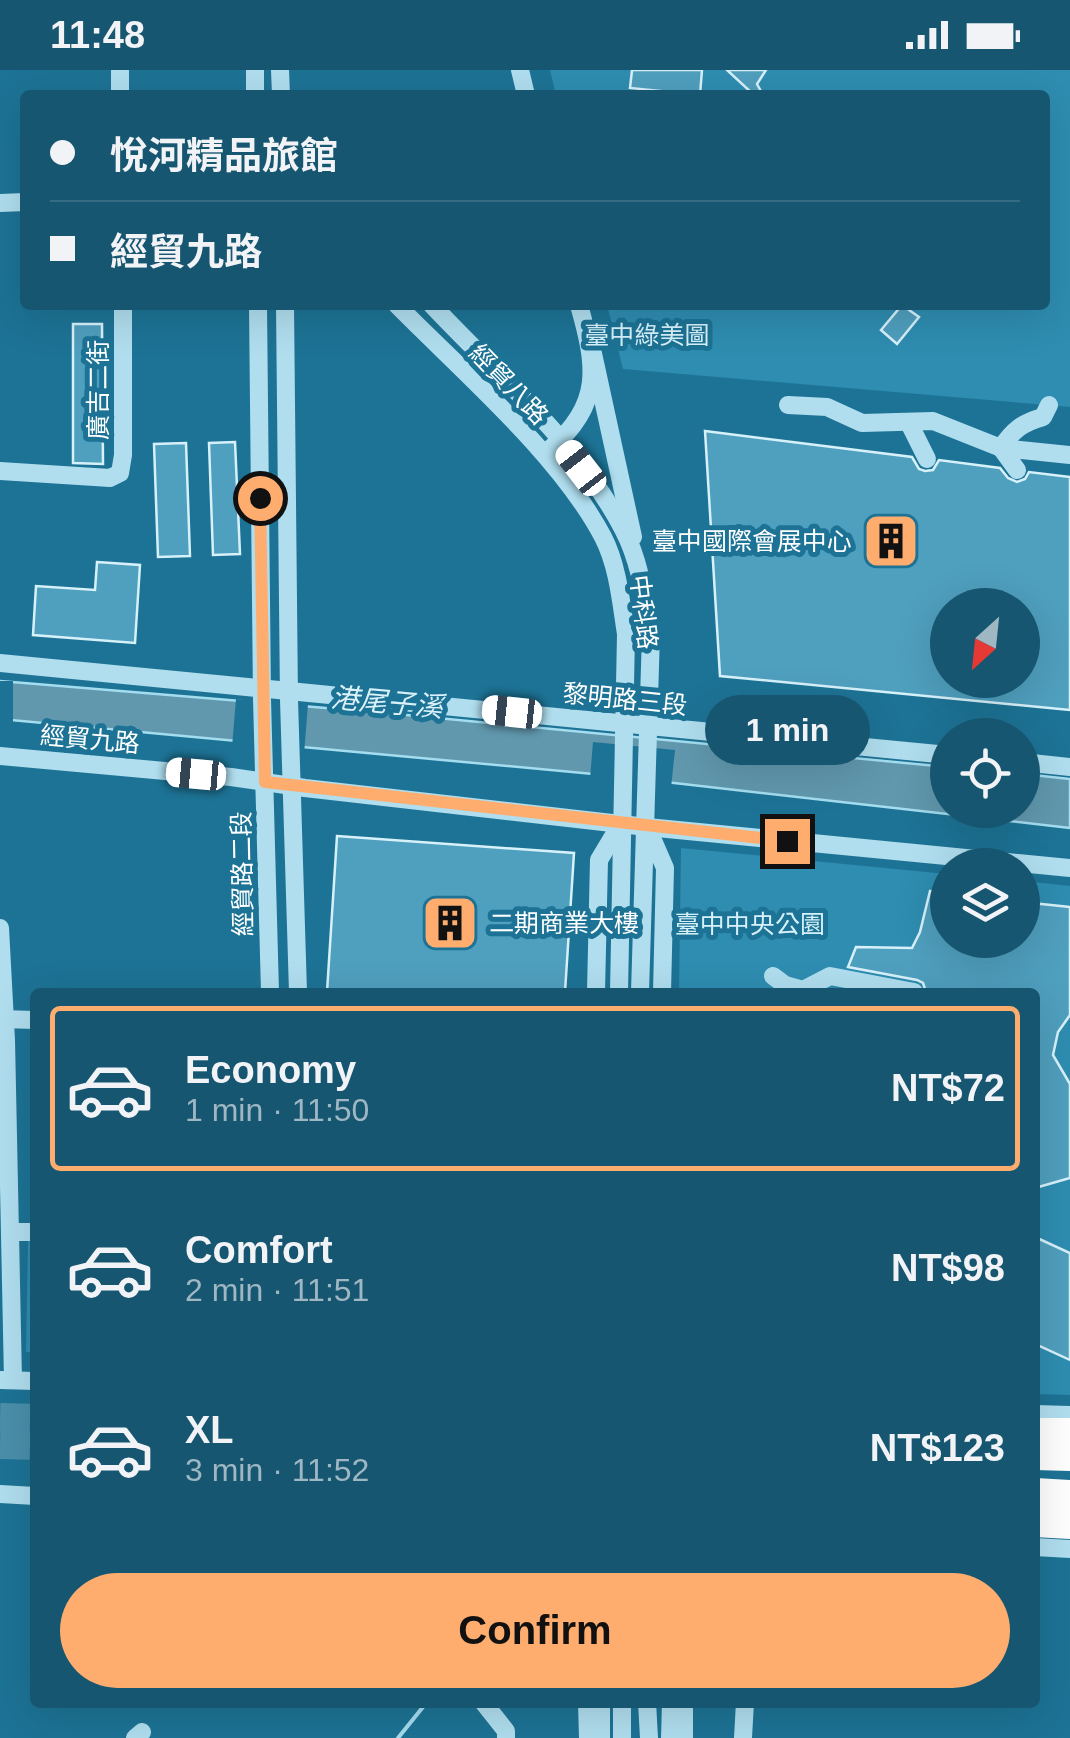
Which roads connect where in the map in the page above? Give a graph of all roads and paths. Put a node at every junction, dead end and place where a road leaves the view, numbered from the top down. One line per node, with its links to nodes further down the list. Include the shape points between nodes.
1 (123, 310): 17 (street, 廣吉二街, via 120,473 110,478)
2 (258, 310): 20 (street)
3 (285, 310): 21 (street)
4 (402, 310): 13 (street, 經貿八路)
5 (437, 310): 11 (street, 經貿八路)
6 (580, 310): 7 (street, 中科路)
7 (592, 349): 11 (street, 中科路, via 587,404); 18 (street, 中科路)
8 (788, 405): 10 (street, via 827,408 862,423)
9 (1048, 405): 12 (street, via 1043,417 1022,424)
10 (909, 422): 12 (street, via 933,422); 15 (street)
11 (560, 440): 13 (street, 中科路); 18 (street, 中科路, via 625,532)
12 (1001, 448): 14 (street); 16 (street)
13 (543, 455): 22 (street, 中科路, via 604,538 619,584 626,634)
14 (1070, 456)
15 (927, 459)
16 (1017, 470)
17 (0, 472)
18 (642, 581): 23 (street, 中科路, via 651,634)
19 (0, 663): 20 (street, 黎明路三段)
20 (262, 695): 21 (street, 黎明路三段); 28 (street, 經貿路二段)
21 (289, 696): 22 (street, 黎明路三段); 29 (street, 經貿路二段)
22 (624, 723): 23 (street, 黎明路三段); 30 (street, 中科路)
23 (650, 726): 24 (street, 黎明路三段); 31 (street, 中科路)
24 (930, 753)
25 (0, 756): 28 (street, 經貿九路)
26 (1040, 764): 27 (street)
27 (1070, 767)
28 (265, 782): 29 (street, 經貿九路); 35 (street, 經貿路二段)
29 (291, 786): 30 (street, 經貿九路); 36 (street, 經貿路二段)
30 (620, 816): 31 (street, 經貿九路); 37 (street, 中科路, via 599,860); 38 (street)
31 (647, 820): 32 (street, 經貿九路); 39 (street); 40 (street, 中科路, via 665,868)
32 (1070, 868)
33 (0, 928): 44 (street)
34 (773, 976): 41 (street)
35 (270, 988)
36 (298, 988)
37 (596, 988)
38 (619, 988)
39 (640, 988)
40 (662, 988)
41 (796, 988)
42 (807, 988): 43 (street, via 830,976)
43 (893, 988)
44 (2, 1019): 45 (street); 46 (street)
45 (30, 1020)
46 (10, 1232): 47 (street); 48 (street)
47 (30, 1232)
48 (6, 1380)
49 (1040, 1414): 50 (street)
50 (1070, 1415)
51 (1040, 1432): 52 (highway)
52 (1070, 1433)
53 (1040, 1455): 54 (highway)
54 (1070, 1456)
55 (1040, 1493): 57 (highway)
56 (0, 1494): 58 (street)
57 (1070, 1495)
58 (30, 1496)
59 (1040, 1522): 60 (highway)
60 (1070, 1524)
61 (1040, 1547): 62 (street)
62 (1070, 1549)
63 (488, 1708): 71 (street)
64 (587, 1708): 72 (street)
65 (684, 1708): 77 (street)
66 (745, 1708): 78 (street)
67 (601, 1710): 73 (street)
68 (622, 1710): 74 (street)
69 (648, 1710): 75 (street)
70 (671, 1710): 76 (street)
71 (506, 1738)
72 (588, 1738)
73 (602, 1738)
74 (622, 1738)
75 (649, 1738)
76 (670, 1738)
77 (684, 1738)
78 (744, 1738)

